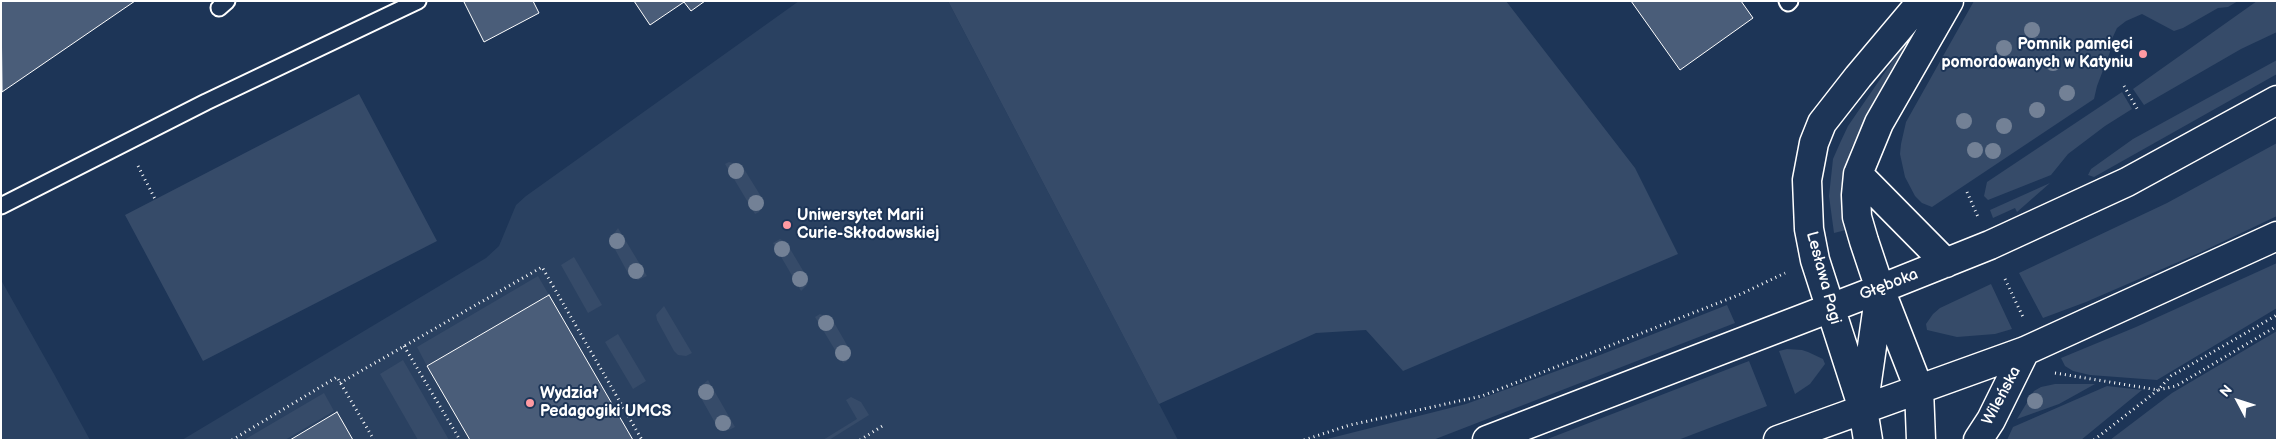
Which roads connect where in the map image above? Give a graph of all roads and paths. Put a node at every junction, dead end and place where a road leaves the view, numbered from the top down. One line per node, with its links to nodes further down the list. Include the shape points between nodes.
1 (418, 1): 7 (lane)
2 (1922, 1): 18 (street, Lesława Pagi, via 1831,110 1814,142 1807,180 1809,229)
3 (1949, 1): 8 (street, via 1879,123)
4 (2124, 86): 6 (path)
5 (2277, 100): 14 (street, Głęboka, via 2126,182)
6 (2139, 112)
7 (126, 143): 10 (path); 11 (lane)
8 (1858, 174): 14 (street); 17 (street, via 1857,217)
9 (1966, 192): 12 (path)
10 (156, 199)
11 (1, 206)
12 (1981, 224)
13 (2277, 236): 23 (street)
14 (1946, 263): 17 (street, Głęboka)
15 (1788, 272): 35 (path, via 1741,294 1482,396 1350,425)
16 (2005, 279): 20 (path)
17 (1880, 289): 18 (street, Głęboka); 26 (street); 28 (street)
18 (1830, 308): 28 (street, Lesława Pagi); 36 (street, Głęboka)
19 (2277, 315): 27 (path, via 2171,376)
20 (2026, 324)
21 (2277, 326): 27 (path, via 2176,386)
22 (404, 346): 25 (path); 32 (path); 33 (path, via 542,267)
23 (2025, 351): 26 (street); 40 (street, Wileńska)
24 (2051, 372): 27 (path)
25 (340, 383): 30 (path, via 336,378); 31 (path)
26 (1919, 389): 28 (street); 39 (street)
27 (2158, 390): 41 (path)
28 (1863, 408): 37 (street); 38 (street)
29 (884, 425): 34 (path)
30 (232, 440)
31 (374, 440)
32 (460, 440)
33 (642, 440)
34 (860, 440)
35 (1304, 440)
36 (1487, 440)
37 (1778, 440)
38 (1868, 440)
39 (1921, 440)
40 (1978, 440)
41 (2094, 440)

